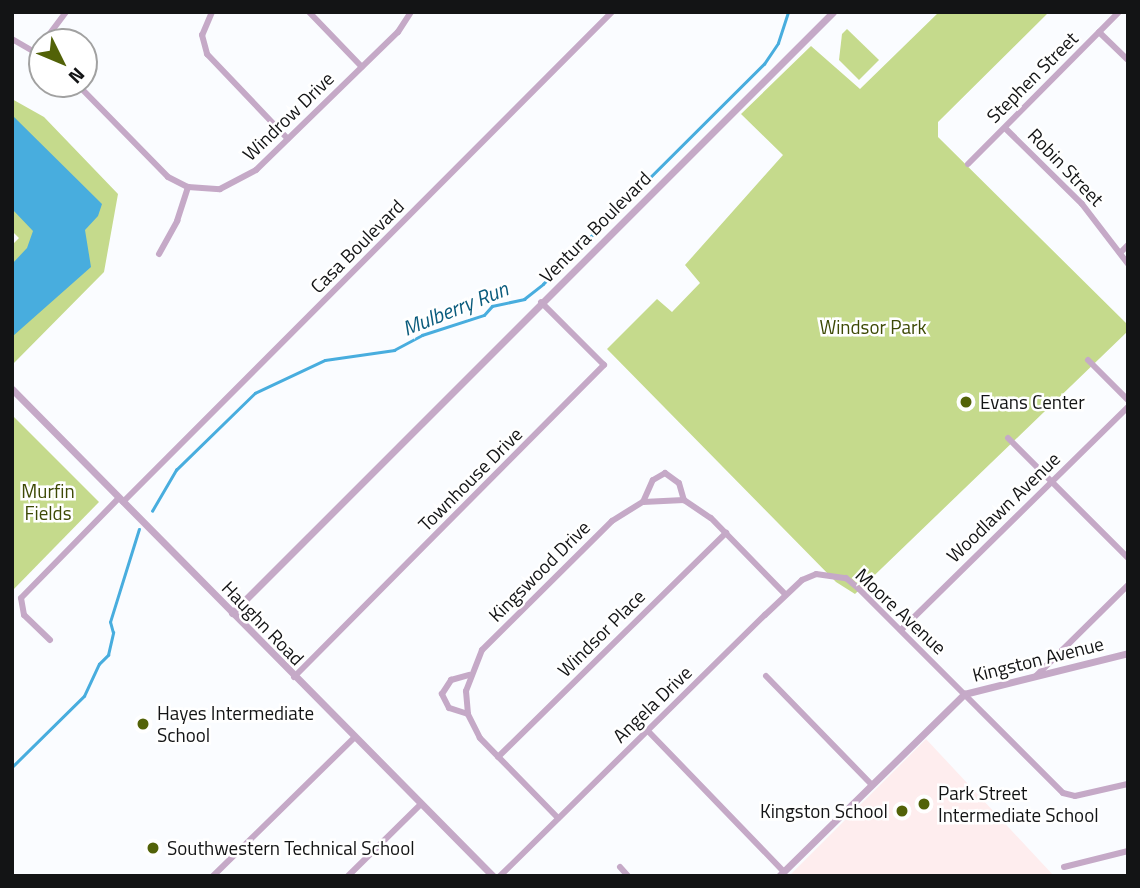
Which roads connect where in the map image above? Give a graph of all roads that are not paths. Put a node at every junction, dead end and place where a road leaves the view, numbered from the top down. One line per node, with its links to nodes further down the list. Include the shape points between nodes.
1 (66, 12): 8 (street)
2 (212, 12): 16 (street, via 202,35 207,54)
3 (309, 12): 13 (street)
4 (411, 12): 13 (street, Windrow Drive, via 398,32)
5 (612, 12): 30 (street, Casa Boulevard)
6 (833, 12): 23 (street, Ventura Boulevard)
7 (1119, 12): 9 (street, Stephen Street)
8 (56, 28)
9 (1099, 32): 12 (street); 15 (street, Stephen Street)
10 (12, 39): 11 (street)
11 (28, 48)
12 (1128, 60)
13 (362, 67): 16 (street, Windrow Drive)
14 (90, 98): 18 (street, via 158,169)
15 (1005, 128): 17 (street, Stephen Street); 20 (street, Robin Street, via 1082,204)
16 (288, 139): 18 (street, Windrow Drive, via 243,180 212,190)
17 (968, 164)
18 (188, 187): 21 (street)
19 (1128, 245): 20 (street)
20 (1120, 253): 22 (street, Robin Street)
21 (159, 254)
22 (1128, 264)
23 (541, 302): 38 (street, Ventura Boulevard); 45 (street, Townhouse Drive, via 604,365)
24 (1088, 360): 26 (street)
25 (12, 389): 30 (street, Haughn Road)
26 (1128, 400)
27 (1128, 407): 29 (street, Woodlawn Avenue)
28 (1008, 438): 29 (street)
29 (1052, 482): 34 (street); 39 (street, Woodlawn Avenue)
30 (121, 500): 38 (street, Haughn Road); 40 (street, Casa Boulevard, via 21,598 24,615)
31 (684, 500): 32 (street, Kingswood Drive); 32 (street, Kingswood Drive, via 679,483 665,473 653,480); 33 (street, Kingswood Drive)
32 (643, 502): 42 (street, Kingswood Drive, via 612,521 492,639)
33 (726, 533): 37 (street, Kingswood Drive); 50 (street, Windsor Place)
34 (1128, 558)
35 (834, 574): 37 (street, Angela Drive, via 809,576); 39 (street, Moore Avenue, via 859,589)
36 (1128, 584): 44 (street)
37 (786, 595): 48 (street, Angela Drive)
38 (232, 613): 45 (street, Haughn Road)
39 (901, 630): 46 (street, Moore Avenue)
40 (50, 640)
41 (1128, 653): 44 (street, Kingston Avenue)
42 (469, 676): 47 (street); 47 (street, Kingswood Drive, via 451,680 442,694 449,708)
43 (766, 676): 51 (street)
44 (1036, 676): 46 (street, Kingston Avenue)
45 (294, 677): 49 (street, Haughn Road)
46 (964, 694): 51 (street, Kingston Avenue); 52 (street, Moore Avenue, via 1063,793 1075,796)
47 (468, 713): 50 (street, Kingswood Drive, via 480,738)
48 (648, 731): 54 (street, Angela Drive); 58 (street)
49 (354, 738): 53 (street, Haughn Road); 59 (street)
50 (498, 757): 54 (street, Kingswood Drive)
51 (871, 784): 58 (street, Kingston Avenue)
52 (1128, 784)
53 (421, 804): 60 (street); 61 (street, Haughn Road)
54 (558, 818): 62 (street, Angela Drive)
55 (1128, 850): 57 (street)
56 (620, 867): 63 (street)
57 (1064, 867)
58 (781, 874)
59 (213, 876)
60 (348, 876)
61 (493, 876)
62 (500, 876)
63 (628, 876)

